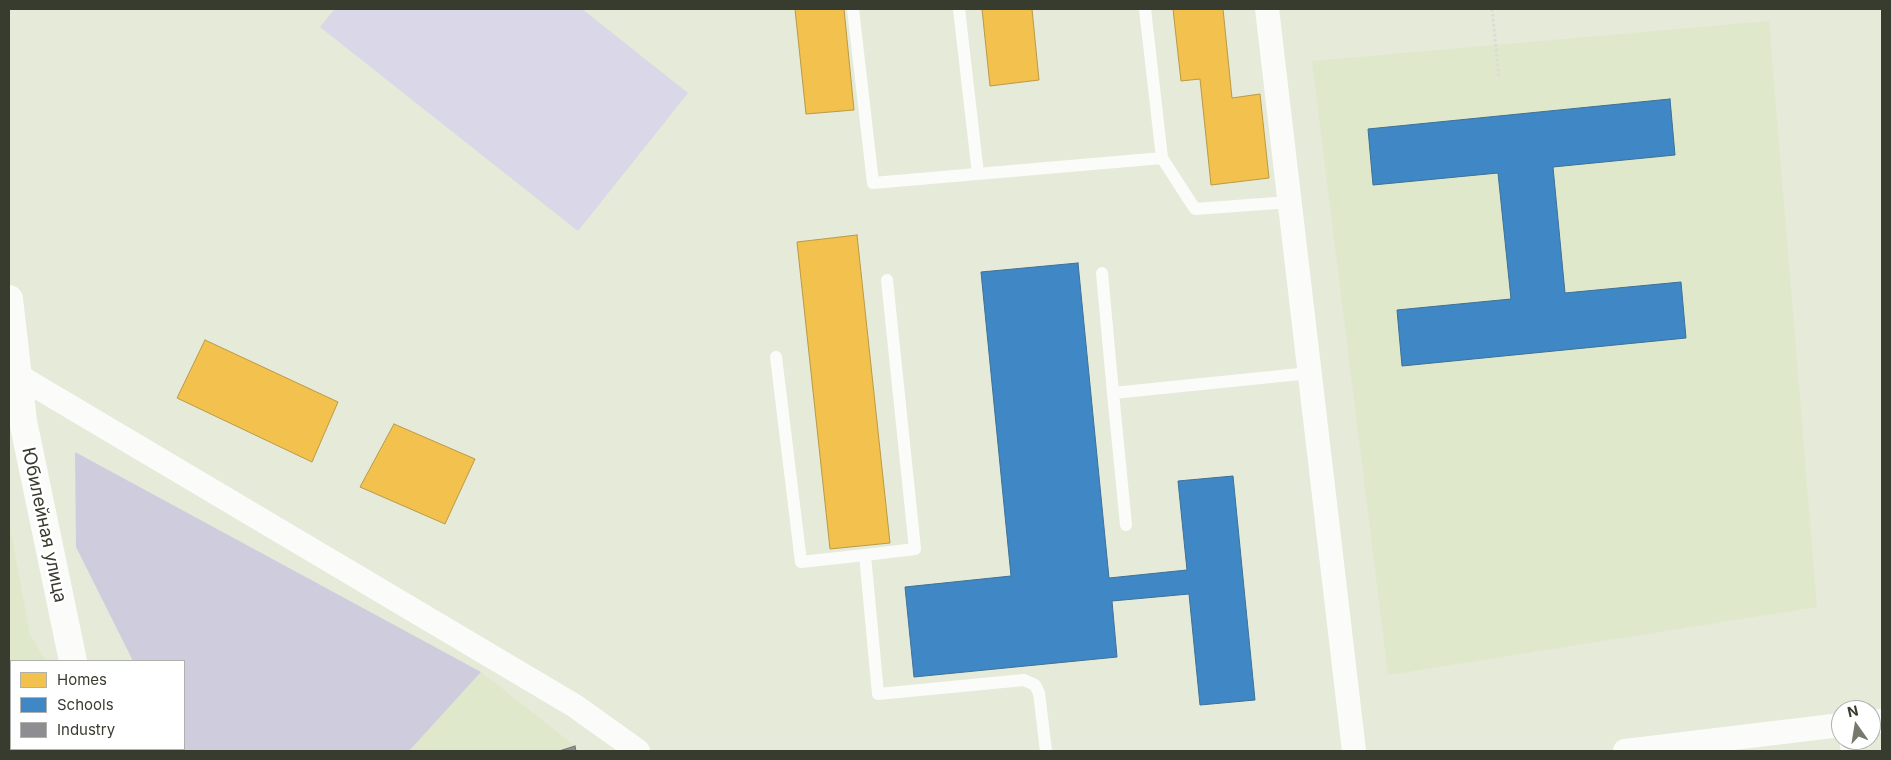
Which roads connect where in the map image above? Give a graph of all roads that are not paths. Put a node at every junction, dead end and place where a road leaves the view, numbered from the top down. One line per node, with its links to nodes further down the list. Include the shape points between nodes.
1 (853, 9): 6 (lane, via 873,183)
2 (959, 9): 6 (lane)
3 (1144, 9): 5 (lane)
4 (1267, 9): 7 (street)
5 (1162, 158): 6 (lane); 7 (lane, via 1195,209)
6 (978, 174)
7 (1290, 202): 12 (street)
8 (1102, 273): 14 (lane)
9 (887, 280): 16 (lane, via 915,549)
10 (9, 299): 13 (street, Юбилейная улица)
11 (776, 357): 16 (lane, via 801,562)
12 (1310, 373): 14 (lane); 21 (street)
13 (13, 376): 17 (street, Юбилейная улица); 19 (street, via 575,706)
14 (1114, 393): 15 (lane)
15 (1126, 525)
16 (865, 554): 20 (lane, via 878,694 1024,680 1035,685 1039,692)
17 (74, 660)
18 (1831, 727): 22 (street)
19 (638, 751)
20 (1046, 751)
21 (1354, 751)
22 (1625, 751)

